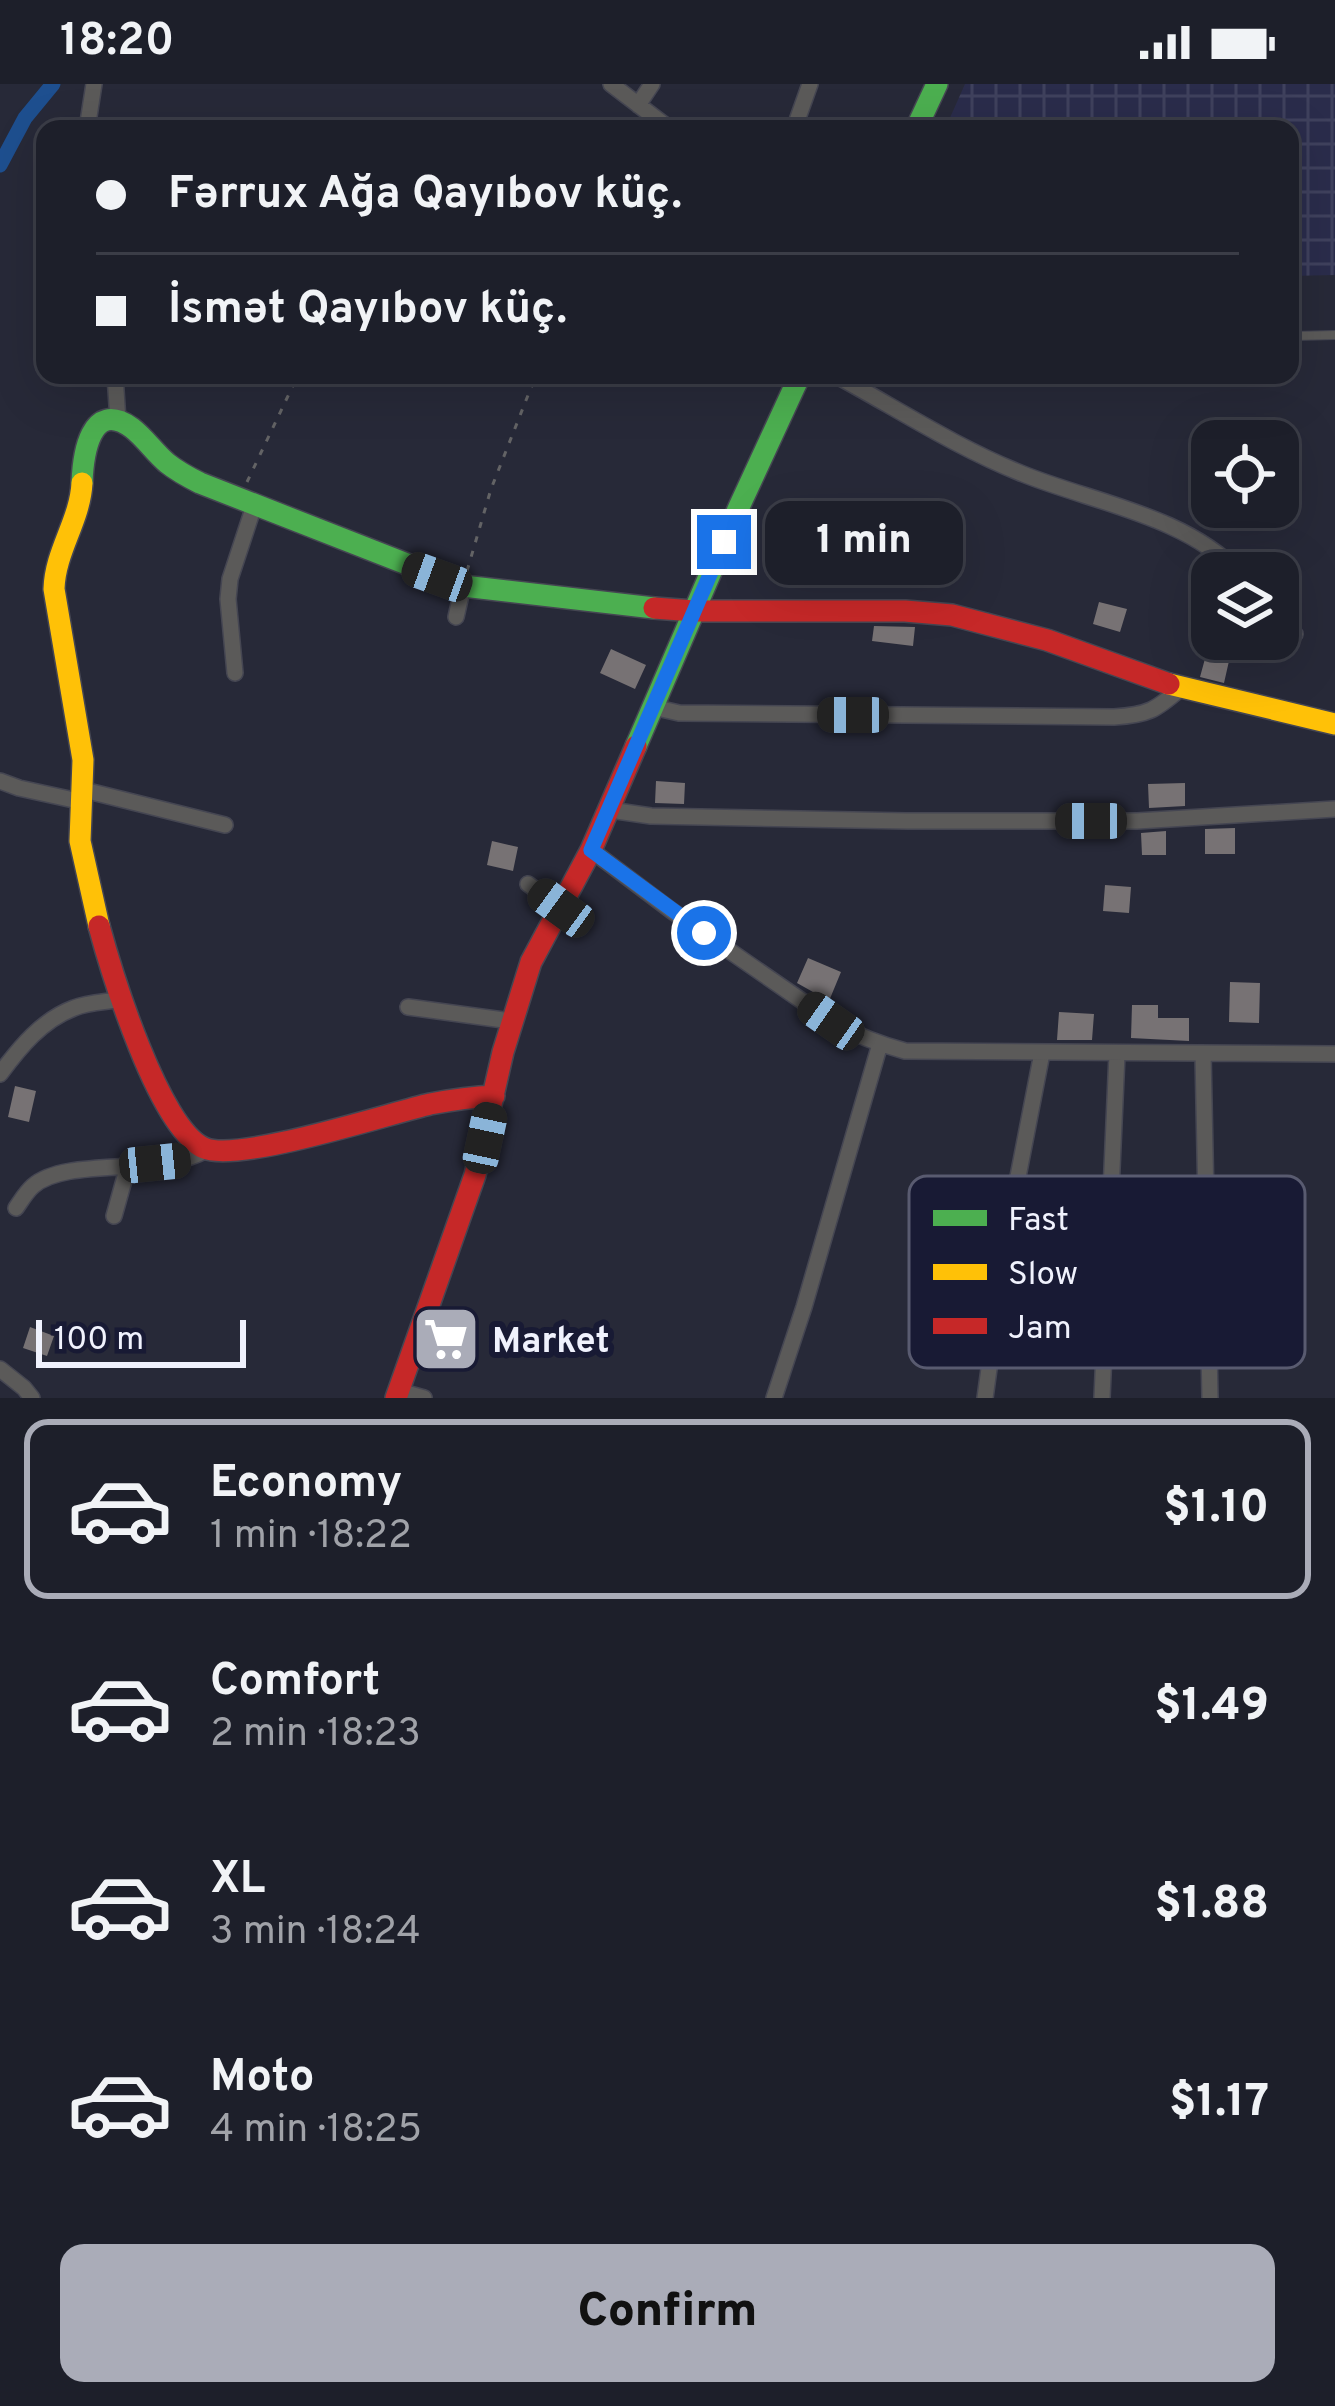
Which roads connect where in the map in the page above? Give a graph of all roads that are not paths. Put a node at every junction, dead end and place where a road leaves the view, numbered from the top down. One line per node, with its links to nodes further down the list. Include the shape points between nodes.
1 (94, 84): 7 (street)
2 (611, 84): 6 (street)
3 (652, 84): 6 (street)
4 (810, 84): 9 (street)
5 (938, 84): 10 (street)
6 (638, 105): 8 (street)
7 (88, 120)
8 (658, 120)
9 (797, 120)
10 (920, 120)
11 (1299, 335): 12 (lane)
12 (1335, 335)
13 (116, 384): 16 (street)
14 (796, 384): 20 (street)
15 (852, 384): 18 (street, via 982,455 1161,523)
16 (118, 421): 17 (street, via 187,477); 27 (street, via 106,421 86,442 80,505 53,582)
17 (246, 502): 19 (street); 22 (street, via 228,599)
18 (1212, 552)
19 (463, 586): 20 (street); 21 (street)
20 (694, 611): 23 (street, via 952,615); 24 (street)
21 (456, 617)
22 (235, 673)
23 (1181, 688): 24 (street, via 1156,710 1114,717 679,713); 25 (street)
24 (652, 706): 28 (street)
25 (1335, 724)
26 (0, 781): 27 (street)
27 (83, 796): 30 (street); 34 (street, via 86,872)
28 (610, 809): 29 (street, via 908,821); 31 (street)
29 (1335, 809)
30 (225, 825)
31 (591, 850): 33 (street); 37 (street, via 831,1021)
32 (528, 884): 33 (street)
33 (561, 908): 36 (street)
34 (123, 999): 42 (street, via 55,1018); 44 (street, via 157,1088)
35 (408, 1006): 36 (street)
36 (511, 1021): 43 (street)
37 (880, 1044): 38 (street); 58 (street)
38 (1042, 1053): 39 (street); 46 (street)
39 (1118, 1054): 40 (street); 47 (street)
40 (1203, 1054): 41 (street); 48 (street)
41 (1335, 1054)
42 (0, 1074)
43 (494, 1096): 44 (street, via 462,1096 230,1152); 55 (street, via 471,1188)
44 (206, 1150): 45 (street)
45 (128, 1166): 49 (street, via 44,1179); 50 (street)
46 (1018, 1176)
47 (1112, 1176)
48 (1205, 1176)
49 (16, 1208)
50 (114, 1216)
51 (989, 1368): 59 (street)
52 (1103, 1368): 60 (street)
53 (1209, 1368): 61 (street)
54 (0, 1370): 56 (street)
55 (398, 1394): 57 (street)
56 (32, 1398)
57 (424, 1398)
58 (774, 1398)
59 (985, 1398)
60 (1102, 1398)
61 (1210, 1398)

